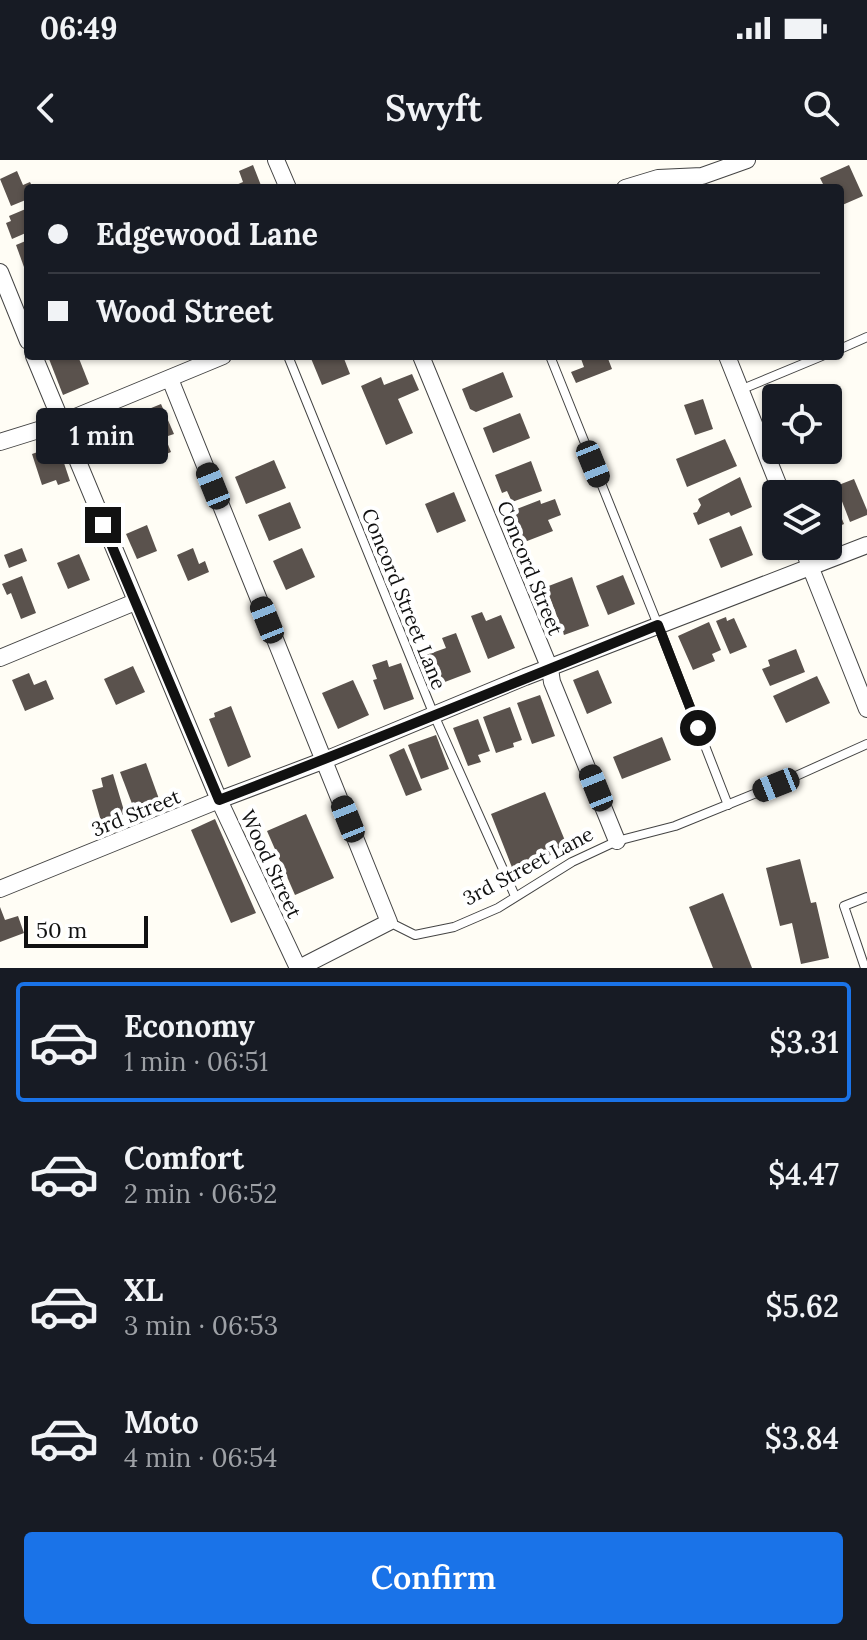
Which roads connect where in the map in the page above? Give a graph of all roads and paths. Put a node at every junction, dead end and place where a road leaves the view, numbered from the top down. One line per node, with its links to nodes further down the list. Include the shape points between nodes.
1 (276, 160): 5 (street)
2 (651, 160): 4 (street)
3 (747, 160): 4 (street)
4 (660, 183)
5 (286, 184)
6 (0, 272): 7 (street)
7 (24, 331)
8 (867, 337): 9 (lane)
9 (844, 347)
10 (36, 360): 19 (street, Wood Street)
11 (214, 360): 17 (street)
12 (290, 360): 30 (lane, Concord Street Lane)
13 (423, 360): 28 (street, Concord Street)
14 (552, 360): 26 (lane)
15 (729, 360): 18 (street)
16 (812, 360): 18 (lane)
17 (170, 379): 19 (street); 32 (street)
18 (740, 390): 21 (street)
19 (61, 423): 20 (street); 25 (street, Wood Street)
20 (0, 442)
21 (776, 480)
22 (867, 545): 24 (street, 3rd Street)
23 (808, 560): 24 (street)
24 (811, 567): 26 (street, 3rd Street); 29 (street)
25 (135, 602): 27 (street); 33 (street, Wood Street)
26 (658, 625): 28 (street, 3rd Street); 34 (lane)
27 (0, 658)
28 (550, 669): 30 (street, 3rd Street); 35 (street, Concord Street)
29 (867, 709)
30 (434, 715): 32 (street, 3rd Street); 37 (lane, Concord Street Lane)
31 (867, 744): 34 (lane, 3rd Street Lane)
32 (325, 760): 33 (street, 3rd Street); 39 (street)
33 (219, 800): 36 (street, 3rd Street); 40 (street, Wood Street)
34 (728, 805): 35 (lane, 3rd Street Lane)
35 (617, 841): 37 (lane, 3rd Street Lane)
36 (0, 889)
37 (515, 896): 39 (lane, 3rd Street Lane, via 454,927 415,935)
38 (867, 897): 41 (lane, via 844,906)
39 (389, 922): 40 (street)
40 (299, 968)
41 (865, 968)

